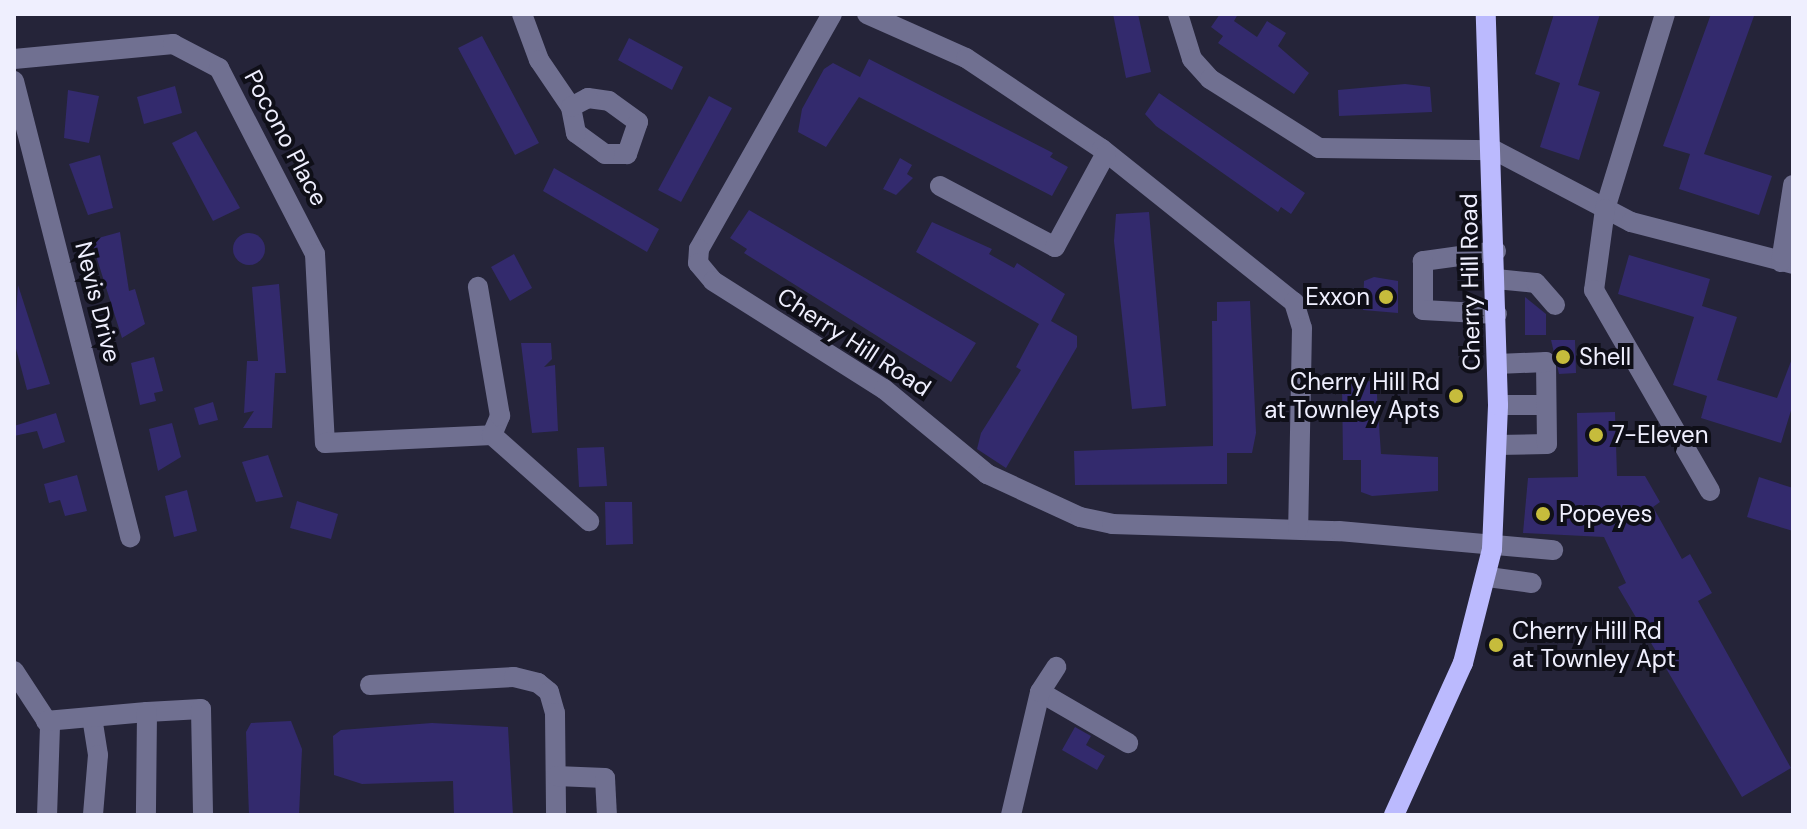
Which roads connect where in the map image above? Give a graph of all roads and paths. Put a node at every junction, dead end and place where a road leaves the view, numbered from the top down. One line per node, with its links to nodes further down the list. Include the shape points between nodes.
1 (522, 14): 9 (street, via 539,60)
2 (832, 14): 28 (street, Cherry Hill Road, via 699,249 698,263 713,281 884,389 987,474 1041,504 1112,524)
3 (867, 14): 11 (street, via 966,58)
4 (1178, 14): 10 (street, via 1192,59 1210,79 1263,118 1319,148)
5 (1486, 14): 10 (main road, Cherry Hill Road)
6 (1665, 14): 14 (street)
7 (14, 59): 24 (street, Pocono Place, via 173,44 219,68 315,254 325,443)
8 (14, 81): 29 (street, Nevis Drive)
9 (571, 107)
10 (1494, 150): 14 (street); 15 (main road, Cherry Hill Road)
11 (1106, 153): 13 (street, via 1055,247); 28 (street, via 1294,302 1302,328)
12 (1793, 185): 16 (street)
13 (940, 186)
14 (1605, 209): 16 (street, via 1631,222); 26 (street, via 1594,290)
15 (1496, 251): 17 (main road, Cherry Hill Road); 20 (street, via 1423,261 1423,310)
16 (1787, 263)
17 (1496, 279): 19 (street, via 1536,283); 20 (main road, Cherry Hill Road)
18 (478, 287): 24 (street, via 500,416)
19 (1555, 305)
20 (1497, 314): 21 (main road, Cherry Hill Road)
21 (1497, 364): 22 (main road, Cherry Hill Road); 23 (street, via 1546,362)
22 (1498, 405): 23 (street); 25 (main road, Cherry Hill Road)
23 (1546, 405): 25 (street, via 1547,444)
24 (492, 435): 27 (street)
25 (1497, 445): 30 (main road, Cherry Hill Road)
26 (1710, 491)
27 (589, 521)
28 (1298, 529): 30 (street, Cherry Hill Road)
29 (130, 537)
30 (1492, 549): 31 (street); 32 (main road, Cherry Hill Road)
31 (1553, 550)
32 (1488, 577): 33 (street); 50 (main road, Cherry Hill Road, via 1463,663)
33 (1532, 583)
34 (1056, 667): 37 (street)
35 (18, 683): 40 (street)
36 (370, 685): 42 (street, via 514,677 538,683 549,692 555,713)
37 (1040, 692): 41 (street); 49 (street)
38 (147, 712): 39 (street); 45 (street); 46 (street, via 201,709)
39 (92, 717): 40 (street); 44 (street, via 98,771)
40 (46, 721): 43 (street, via 52,758)
41 (1128, 743)
42 (556, 776): 47 (street); 48 (street, via 605,778)
43 (47, 815)
44 (93, 815)
45 (146, 815)
46 (203, 815)
47 (556, 815)
48 (607, 815)
49 (1011, 815)
50 (1394, 815)

